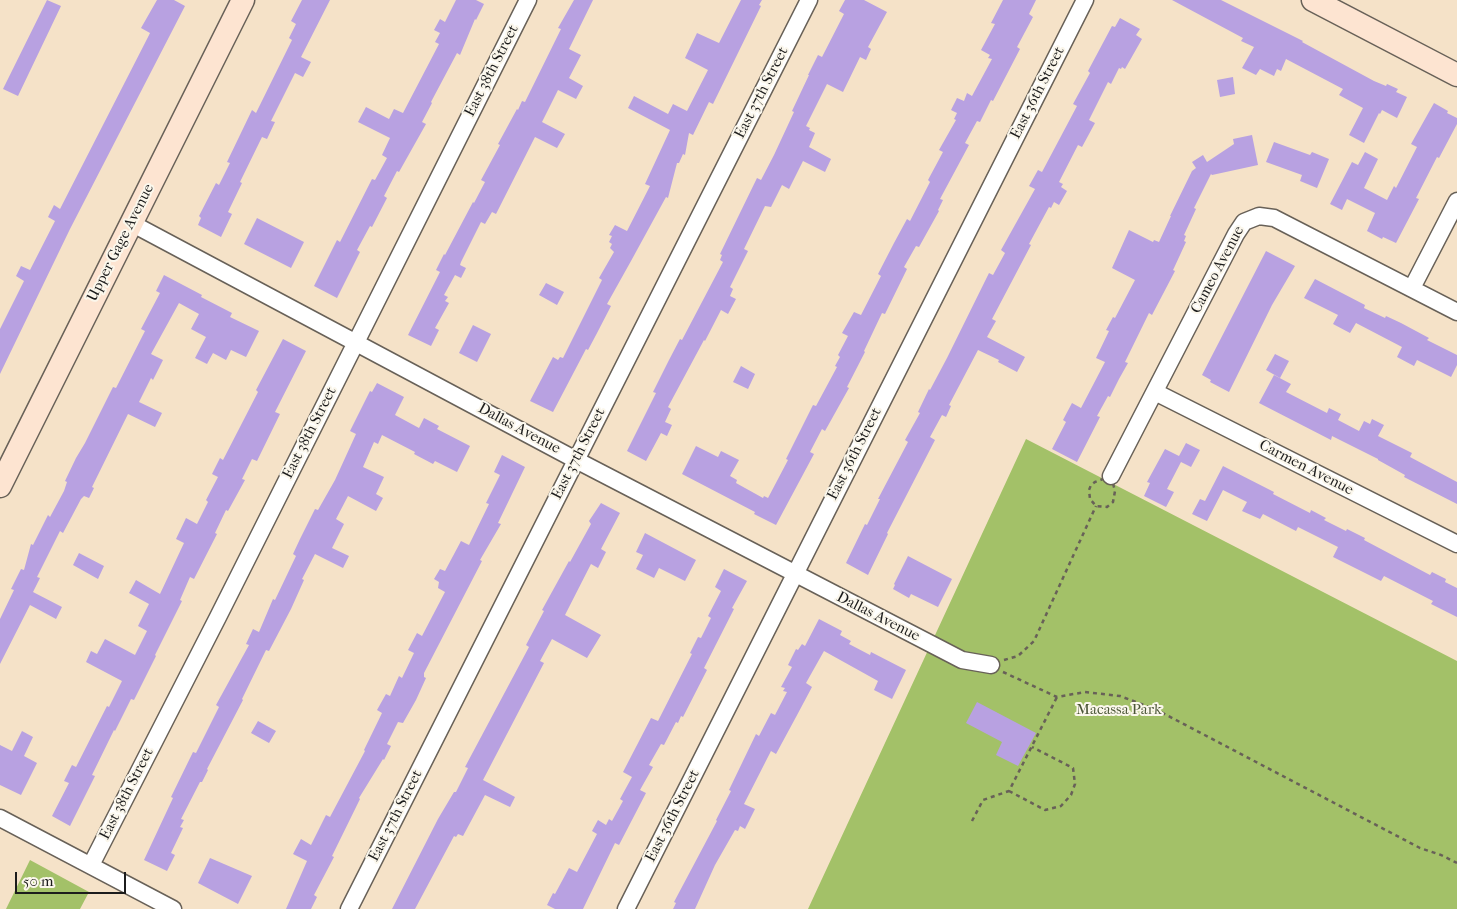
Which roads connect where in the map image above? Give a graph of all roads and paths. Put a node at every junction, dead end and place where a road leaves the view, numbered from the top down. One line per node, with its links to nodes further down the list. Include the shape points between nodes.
1 (244, 0): 8 (main road, Upper Gage Avenue)
2 (528, 0): 11 (street, East 38th Street)
3 (809, 0): 13 (street, East 37th Street)
4 (1085, 0): 18 (street, East 36th Street)
5 (1313, 0): 6 (main road)
6 (1457, 76)
7 (1457, 201): 9 (street)
8 (131, 223): 11 (street, Dallas Avenue); 15 (main road, Upper Gage Avenue)
9 (1412, 288): 10 (street, Cameo Avenue); 12 (street, Cameo Avenue, via 1274,218 1258,216 1244,222 1236,234)
10 (1457, 312)
11 (355, 342): 13 (street, Dallas Avenue); 26 (street, East 38th Street)
12 (1155, 392): 14 (street, Cameo Avenue); 17 (street, Carmen Avenue)
13 (576, 460): 18 (street, Dallas Avenue); 28 (street, East 37th Street)
14 (1111, 476): 16 (path, via 1095,482 1089,490 1090,499); 16 (path, via 1116,491 1113,502 1107,507)
15 (0, 486)
16 (1096, 506): 19 (path, via 1034,641 1018,656)
17 (1457, 544)
18 (794, 574): 19 (street, Dallas Avenue, via 962,660); 29 (street, East 36th Street)
19 (991, 665): 20 (path, via 1012,678)
20 (1057, 697): 21 (path); 25 (path, via 1085,692 1120,696 1156,710 1420,848)
21 (1032, 747): 22 (path); 22 (path, via 1073,768 1075,784 1072,795 1061,806 1045,810)
22 (1009, 792): 24 (path, via 983,800)
23 (0, 818): 26 (street)
24 (972, 821)
25 (1457, 863)
26 (91, 865): 27 (street)
27 (173, 909)
28 (349, 909)
29 (626, 909)

